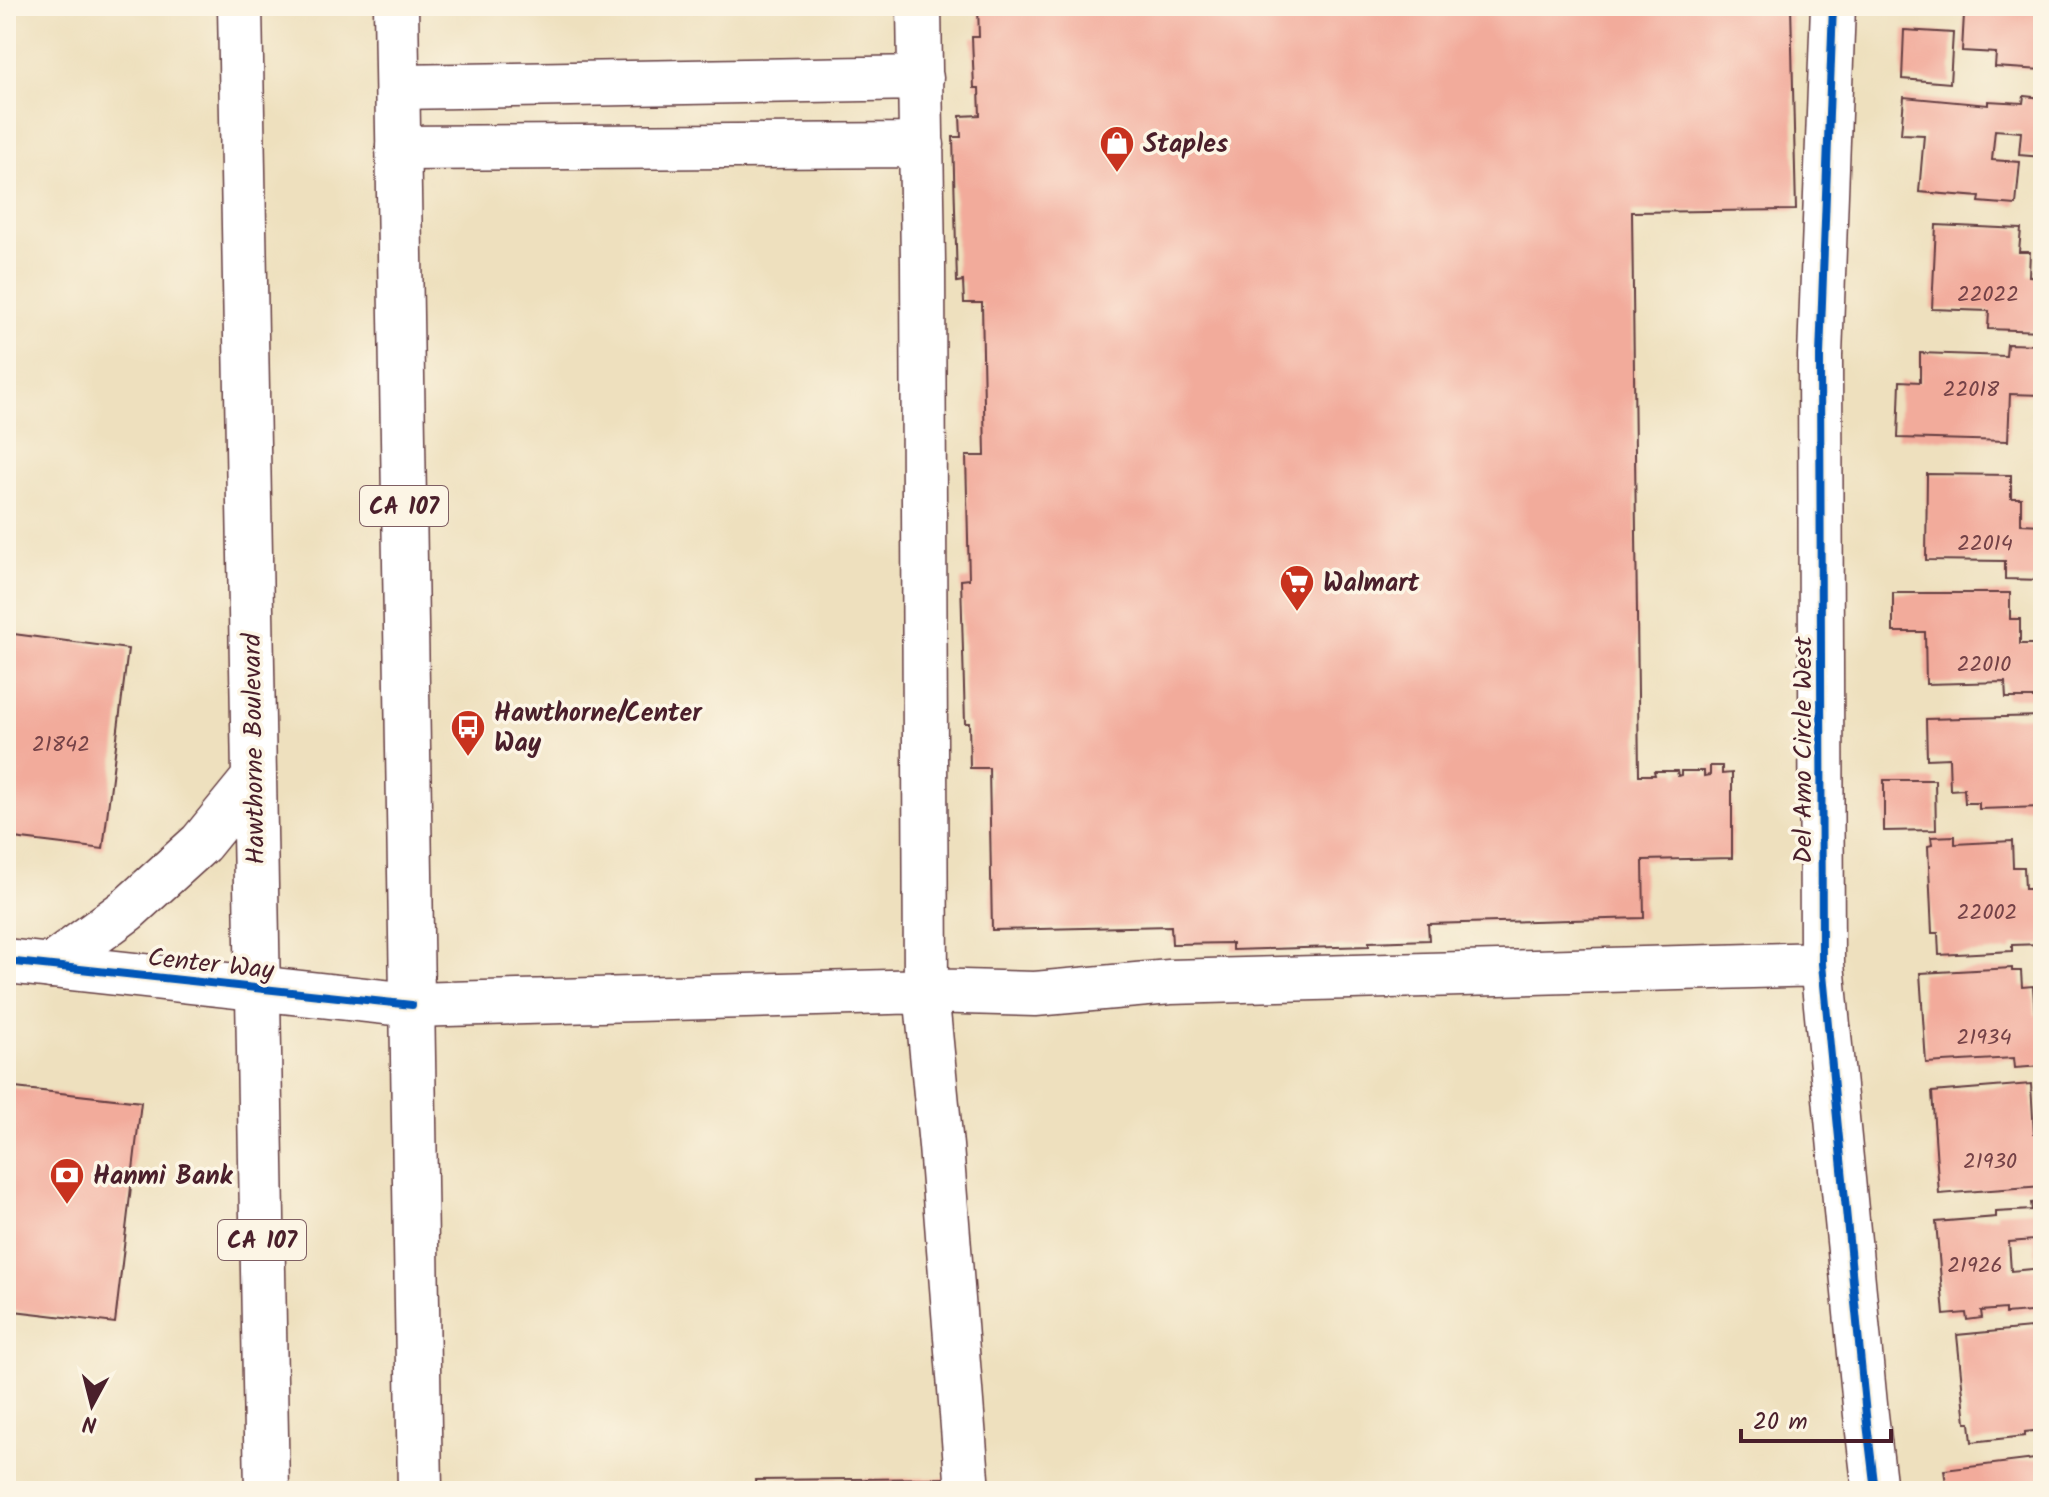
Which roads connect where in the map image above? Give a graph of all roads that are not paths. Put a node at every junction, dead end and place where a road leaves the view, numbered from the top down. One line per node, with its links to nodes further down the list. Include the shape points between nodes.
1 (240, 6): 9 (main road, Hawthorne Boulevard / CA 107)
2 (396, 6): 6 (main road, CA 107)
3 (919, 6): 5 (main road)
4 (1833, 6): 11 (main road, Del Amo Circle West, via 1820,356)
5 (921, 78): 6 (main road); 7 (main road)
6 (398, 87): 8 (main road, CA 107)
7 (922, 145): 8 (main road); 14 (main road)
8 (398, 148): 15 (main road, CA 107)
9 (254, 778): 12 (main road, via 201,843 127,910); 13 (main road, Hawthorne Boulevard / CA 107)
10 (6, 961): 12 (main road, Center Way)
11 (1822, 964): 14 (main road, Center Way, via 1170,982 1035,994); 19 (main road, Del Amo Circle West)
12 (51, 966): 13 (main road, Center Way)
13 (257, 989): 15 (main road, Center Way); 16 (main road, Hawthorne Boulevard / CA 107)
14 (926, 991): 15 (main road, Center Way); 18 (main road)
15 (412, 1005): 17 (main road, CA 107)
16 (267, 1491)
17 (420, 1491)
18 (968, 1491)
19 (1875, 1491)

